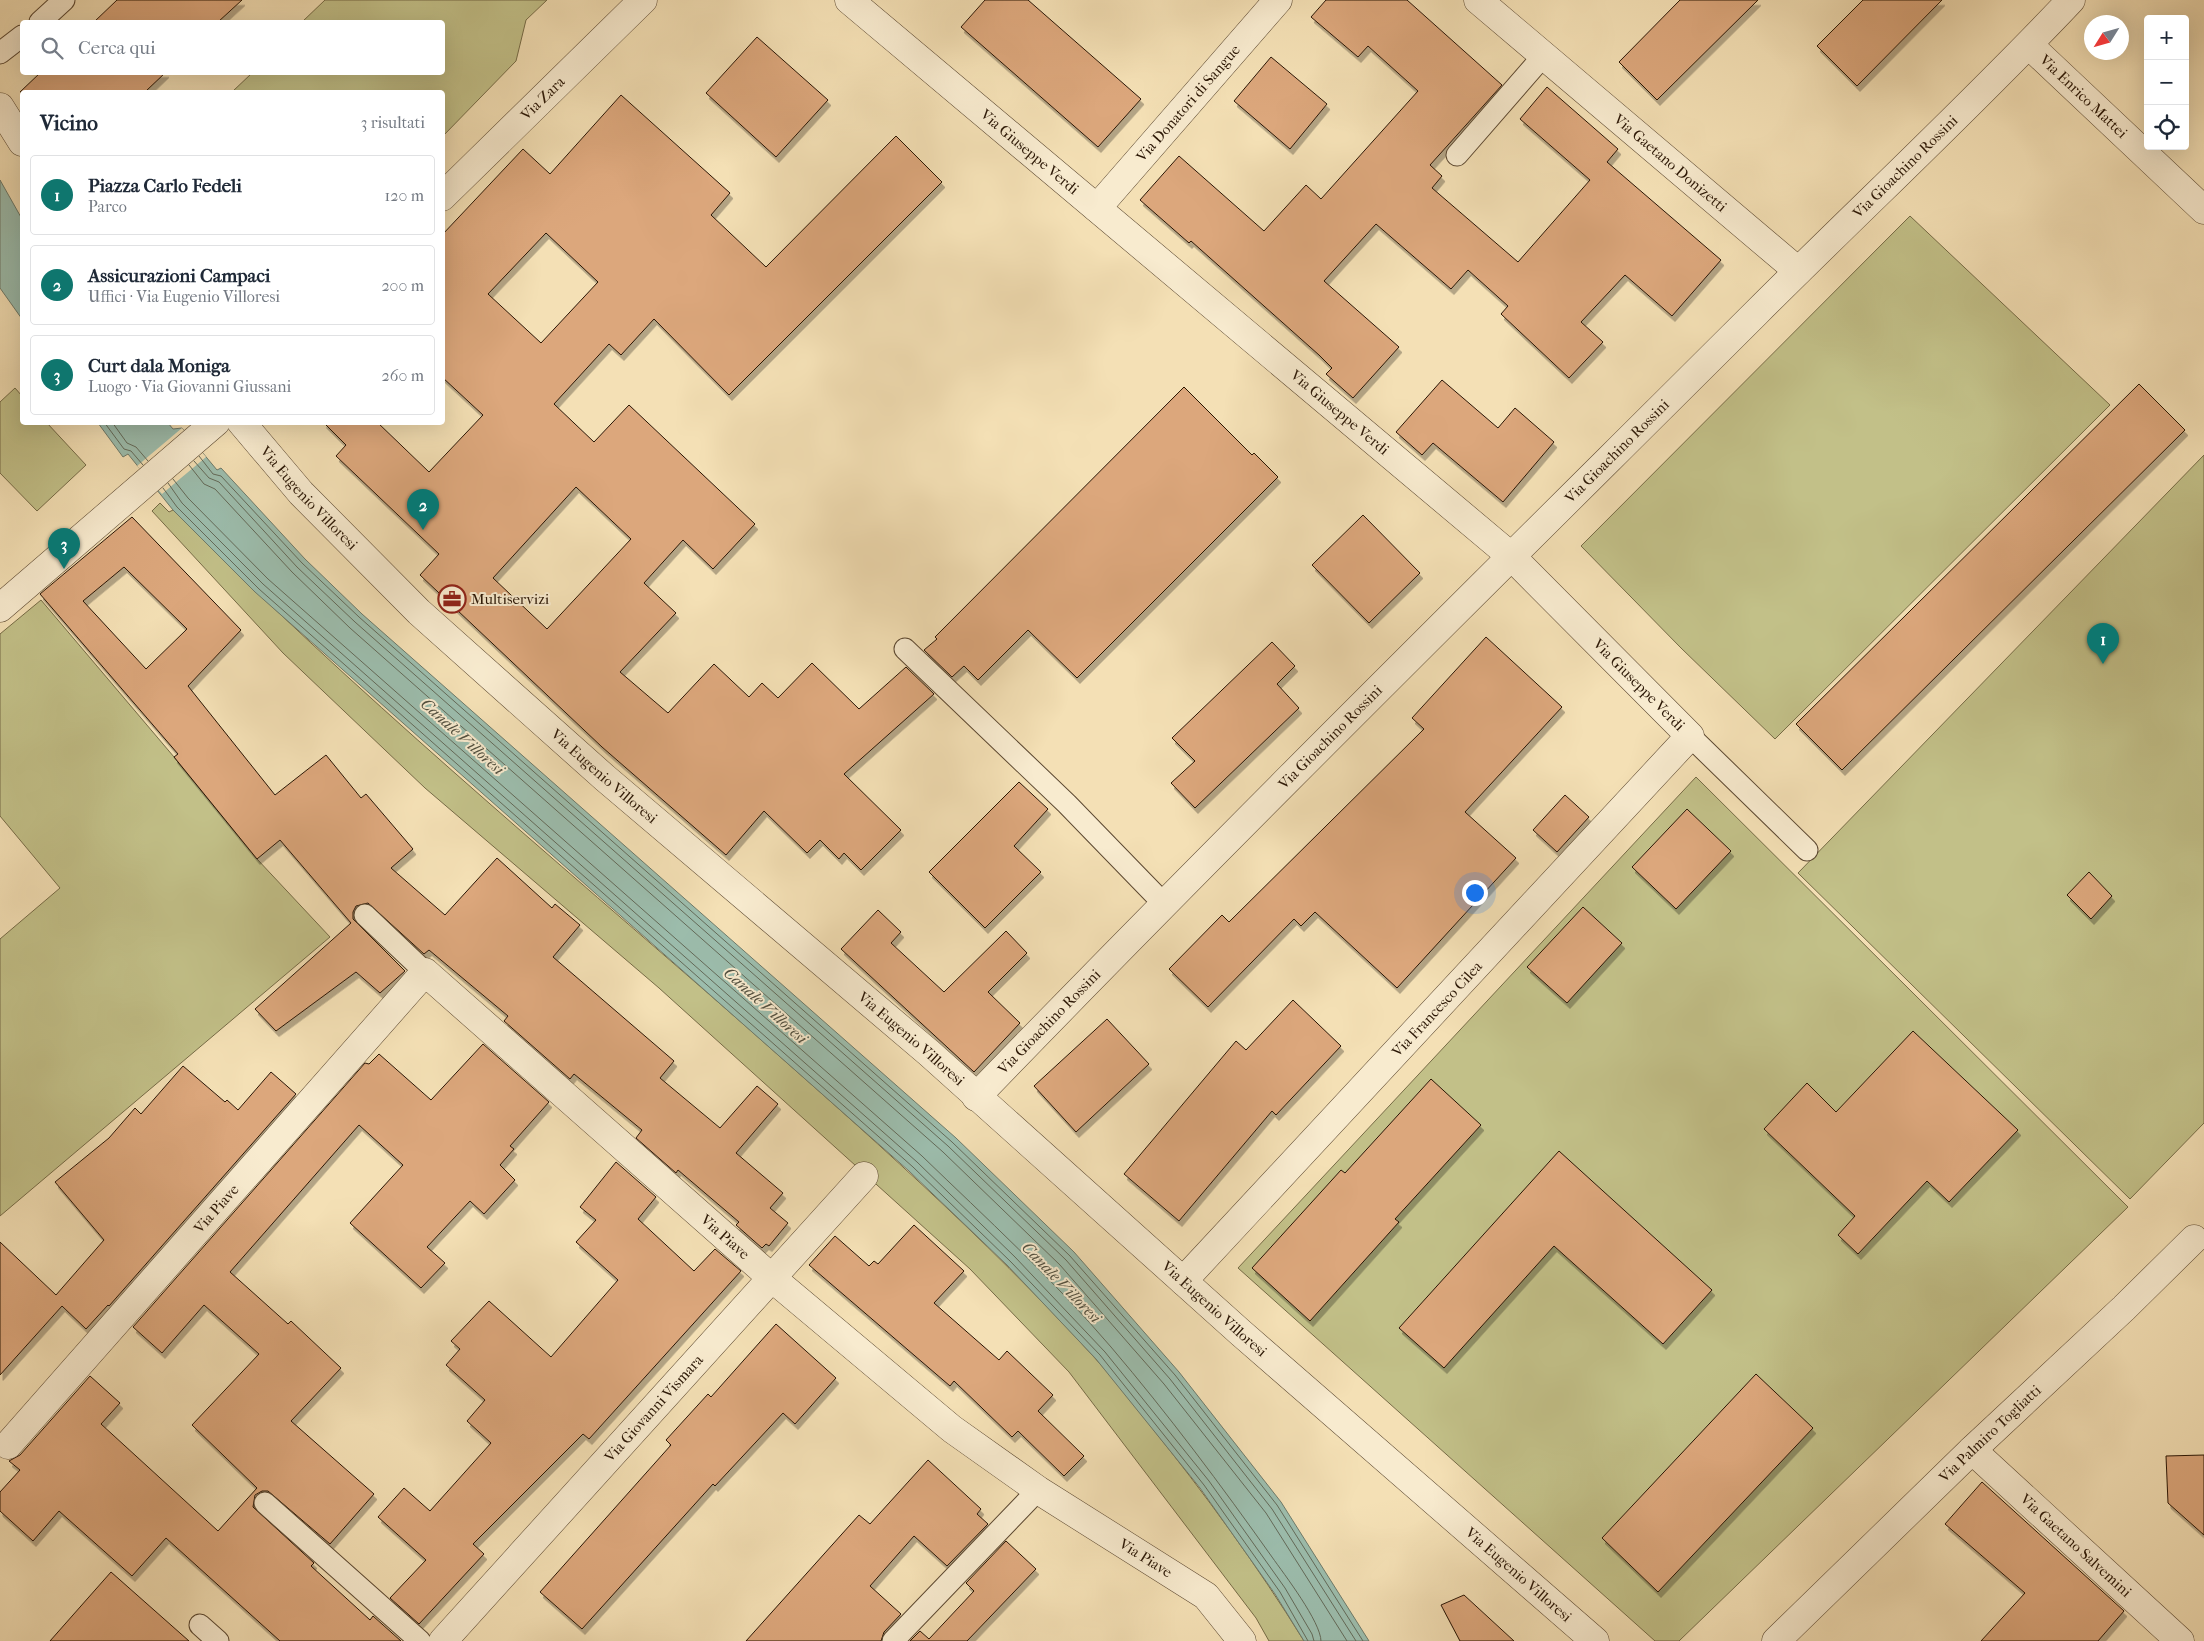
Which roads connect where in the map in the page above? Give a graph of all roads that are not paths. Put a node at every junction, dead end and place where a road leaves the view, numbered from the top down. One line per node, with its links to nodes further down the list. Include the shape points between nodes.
1 (64, 0): 7 (lane)
2 (643, 0): 15 (street, Via Zara)
3 (849, 0): 16 (street, Via Giuseppe Verdi)
4 (1278, 0): 16 (street, Via Donatori di Sangue)
5 (1478, 0): 11 (street, Via Gaetano Donizetti)
6 (2072, 0): 9 (street, Via Gioachino Rossini)
7 (42, 20)
8 (20, 38): 10 (lane)
9 (2029, 45): 17 (street, Via Enrico Mattei); 18 (street, Via Gioachino Rossini)
10 (0, 53)
11 (1544, 55): 14 (lane); 18 (street, Via Gaetano Donizetti)
12 (0, 107): 13 (street)
13 (20, 139)
14 (1457, 156)
15 (445, 194)
16 (1097, 208): 21 (street, Via Giuseppe Verdi)
17 (2204, 210)
18 (1798, 271): 21 (street, Via Gioachino Rossini)
19 (244, 425): 29 (street, Via Eugenio Villoresi, via 301,493 419,612 605,778 928,1053)
20 (207, 430): 22 (street)
21 (1512, 557): 24 (street, Via Giuseppe Verdi); 26 (street, Via Gioachino Rossini)
22 (0, 608)
23 (905, 649): 26 (lane, via 1067,804)
24 (1690, 736): 25 (lane, Via Giuseppe Verdi); 33 (street, Via Francesco Cilea)
25 (1807, 850)
26 (1164, 904): 29 (street, Via Gioachino Rossini)
27 (365, 915): 28 (lane, Via Piave)
28 (425, 972): 32 (street, Via Piave); 34 (street, Via Piave)
29 (976, 1098): 33 (street, Via Eugenio Villoresi)
30 (864, 1176): 32 (street, Via Giovanni Vismara)
31 (2199, 1244): 35 (street, Via Palmiro Togliatti)
32 (773, 1279): 36 (street, Via Piave, via 952,1429); 41 (street, Via Giovanni Vismara)
33 (1183, 1281): 44 (street, Via Eugenio Villoresi)
34 (8, 1445)
35 (1972, 1450): 45 (street, Via Palmiro Togliatti); 46 (street, Via Gaetano Salvemini)
36 (1038, 1490): 42 (lane); 43 (street, Via Piave, via 1206,1596)
37 (265, 1503): 40 (lane)
38 (200, 1625): 39 (lane)
39 (218, 1641)
40 (420, 1641)
41 (443, 1641)
42 (893, 1641)
43 (1242, 1641)
44 (1595, 1641)
45 (1776, 1641)
46 (2180, 1641)

